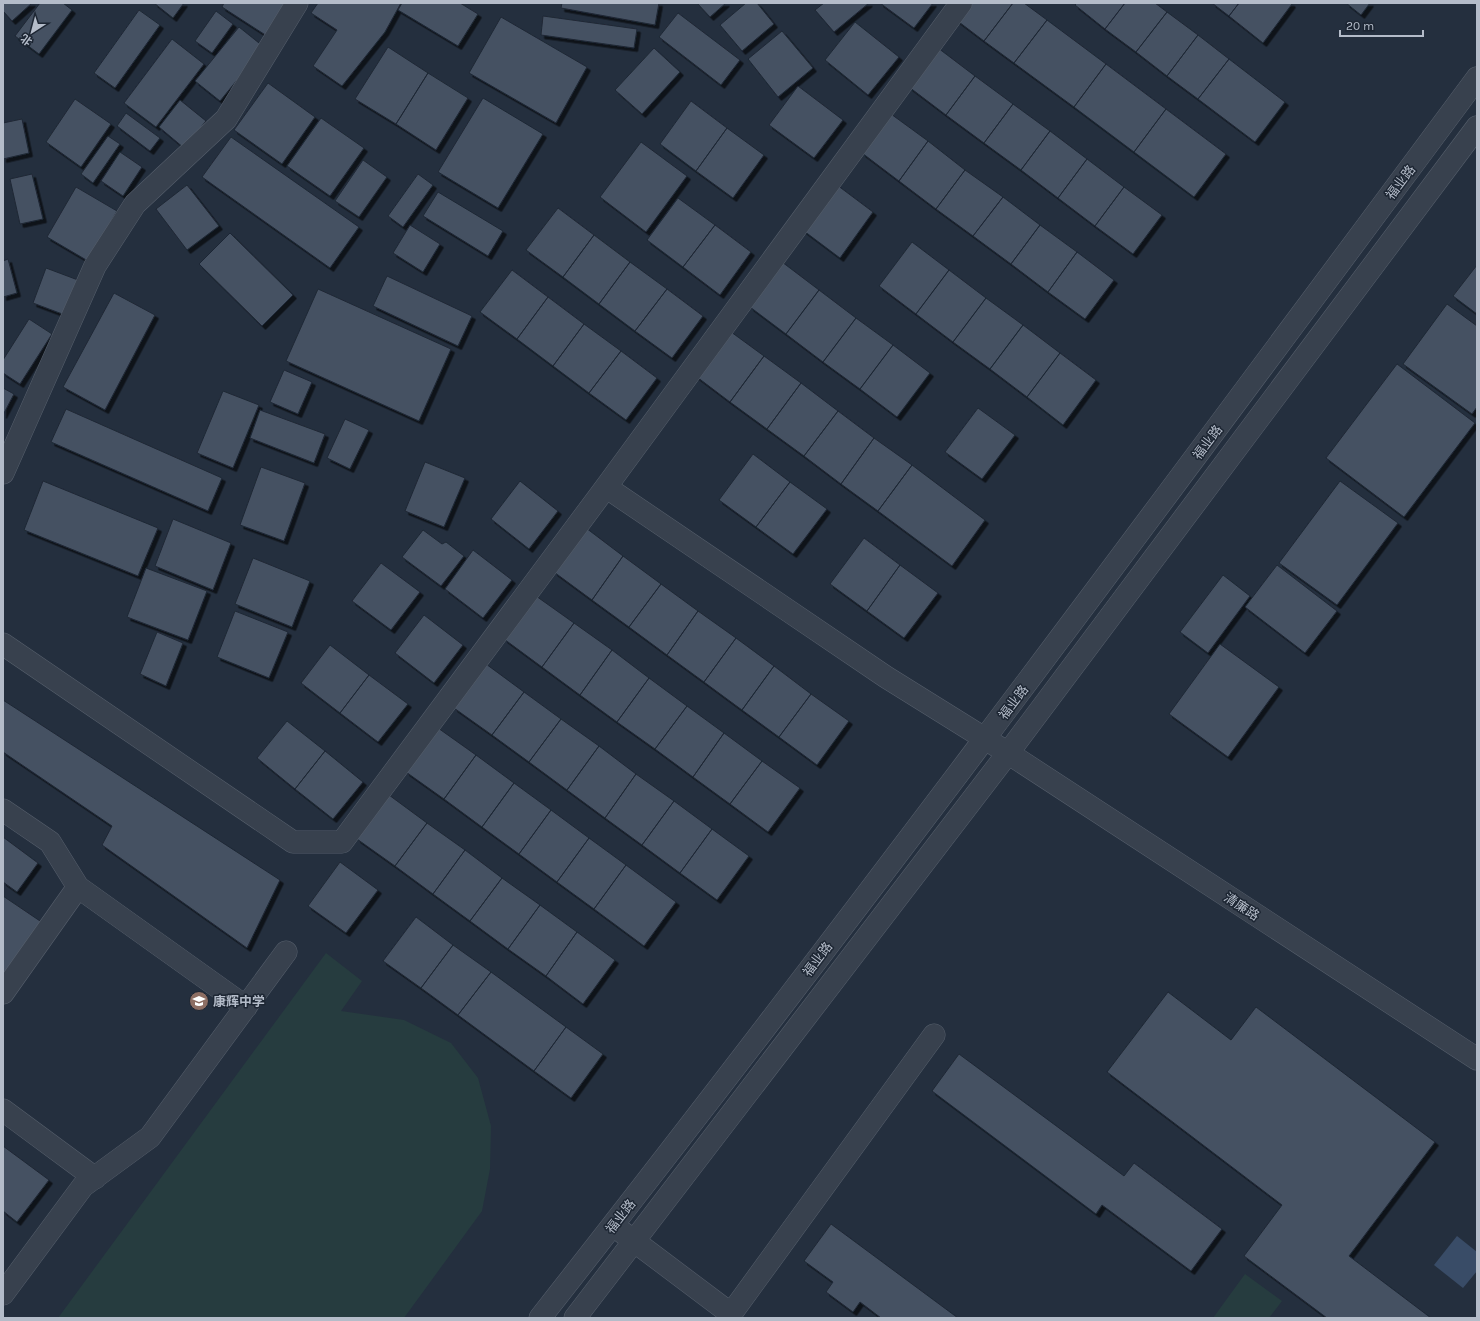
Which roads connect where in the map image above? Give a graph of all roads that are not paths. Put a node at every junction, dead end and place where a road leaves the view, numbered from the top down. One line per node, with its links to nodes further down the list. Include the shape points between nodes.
1 (297, 3): 5 (street, via 226,119 135,204 95,266)
2 (961, 3): 6 (street)
3 (1477, 78): 8 (street, 福业路)
4 (1477, 127): 9 (street, 福业路)
5 (3, 473)
6 (606, 487): 7 (street, via 342,842 293,842); 8 (street, 清廉路, via 886,677)
7 (3, 644)
8 (985, 739): 9 (street, 清廉路); 19 (street, 福业路)
9 (1008, 754): 16 (street, 清廉路); 20 (street, 福业路)
10 (3, 810): 11 (street, via 50,842)
11 (78, 887): 13 (street); 14 (street)
12 (286, 952): 14 (street)
13 (3, 993)
14 (246, 1007): 18 (street, via 150,1137)
15 (934, 1035): 22 (street)
16 (1477, 1059)
17 (3, 1110): 18 (street)
18 (95, 1178): 21 (street, via 83,1186)
19 (613, 1225): 20 (street); 23 (street, 福业路)
20 (634, 1241): 22 (street); 24 (street, 福业路)
21 (3, 1294)
22 (729, 1316)
23 (540, 1318)
24 (575, 1318)

